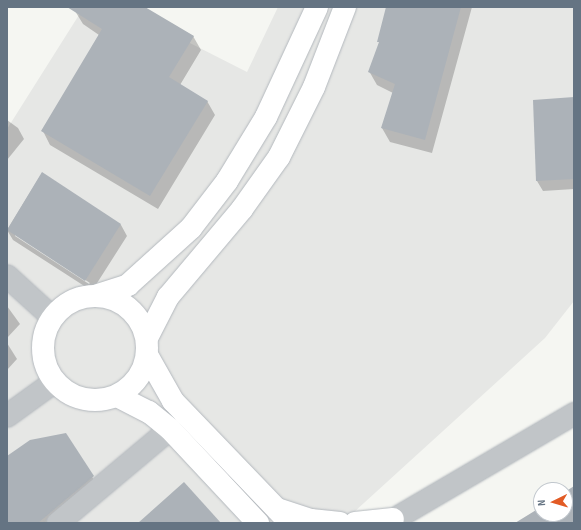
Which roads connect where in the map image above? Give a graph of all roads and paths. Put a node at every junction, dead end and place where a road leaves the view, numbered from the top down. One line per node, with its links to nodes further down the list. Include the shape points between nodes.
1 (317, 7): 4 (street, via 266,117 227,181 200,216 156,262 128,285)
2 (345, 7): 6 (street, via 314,87 279,157 242,209 168,297 156,317)
3 (7, 276): 5 (street)
4 (98, 295): 5 (street, via 80,297 65,305); 6 (street, via 115,299 130,308 140,322)
5 (52, 317): 7 (street, via 45,332 42,350 46,367)
6 (147, 347): 8 (street, via 142,372 131,386); 12 (street, via 172,401)
7 (54, 382): 8 (street, via 67,393 83,399 100,400); 10 (street)
8 (117, 396): 11 (street, via 149,412)
9 (574, 414): 13 (street)
10 (7, 416)
11 (170, 429): 14 (street); 15 (street)
12 (283, 516): 16 (street)
13 (390, 521): 17 (street)
14 (58, 523)
15 (258, 523)
16 (340, 523)
17 (354, 523)

